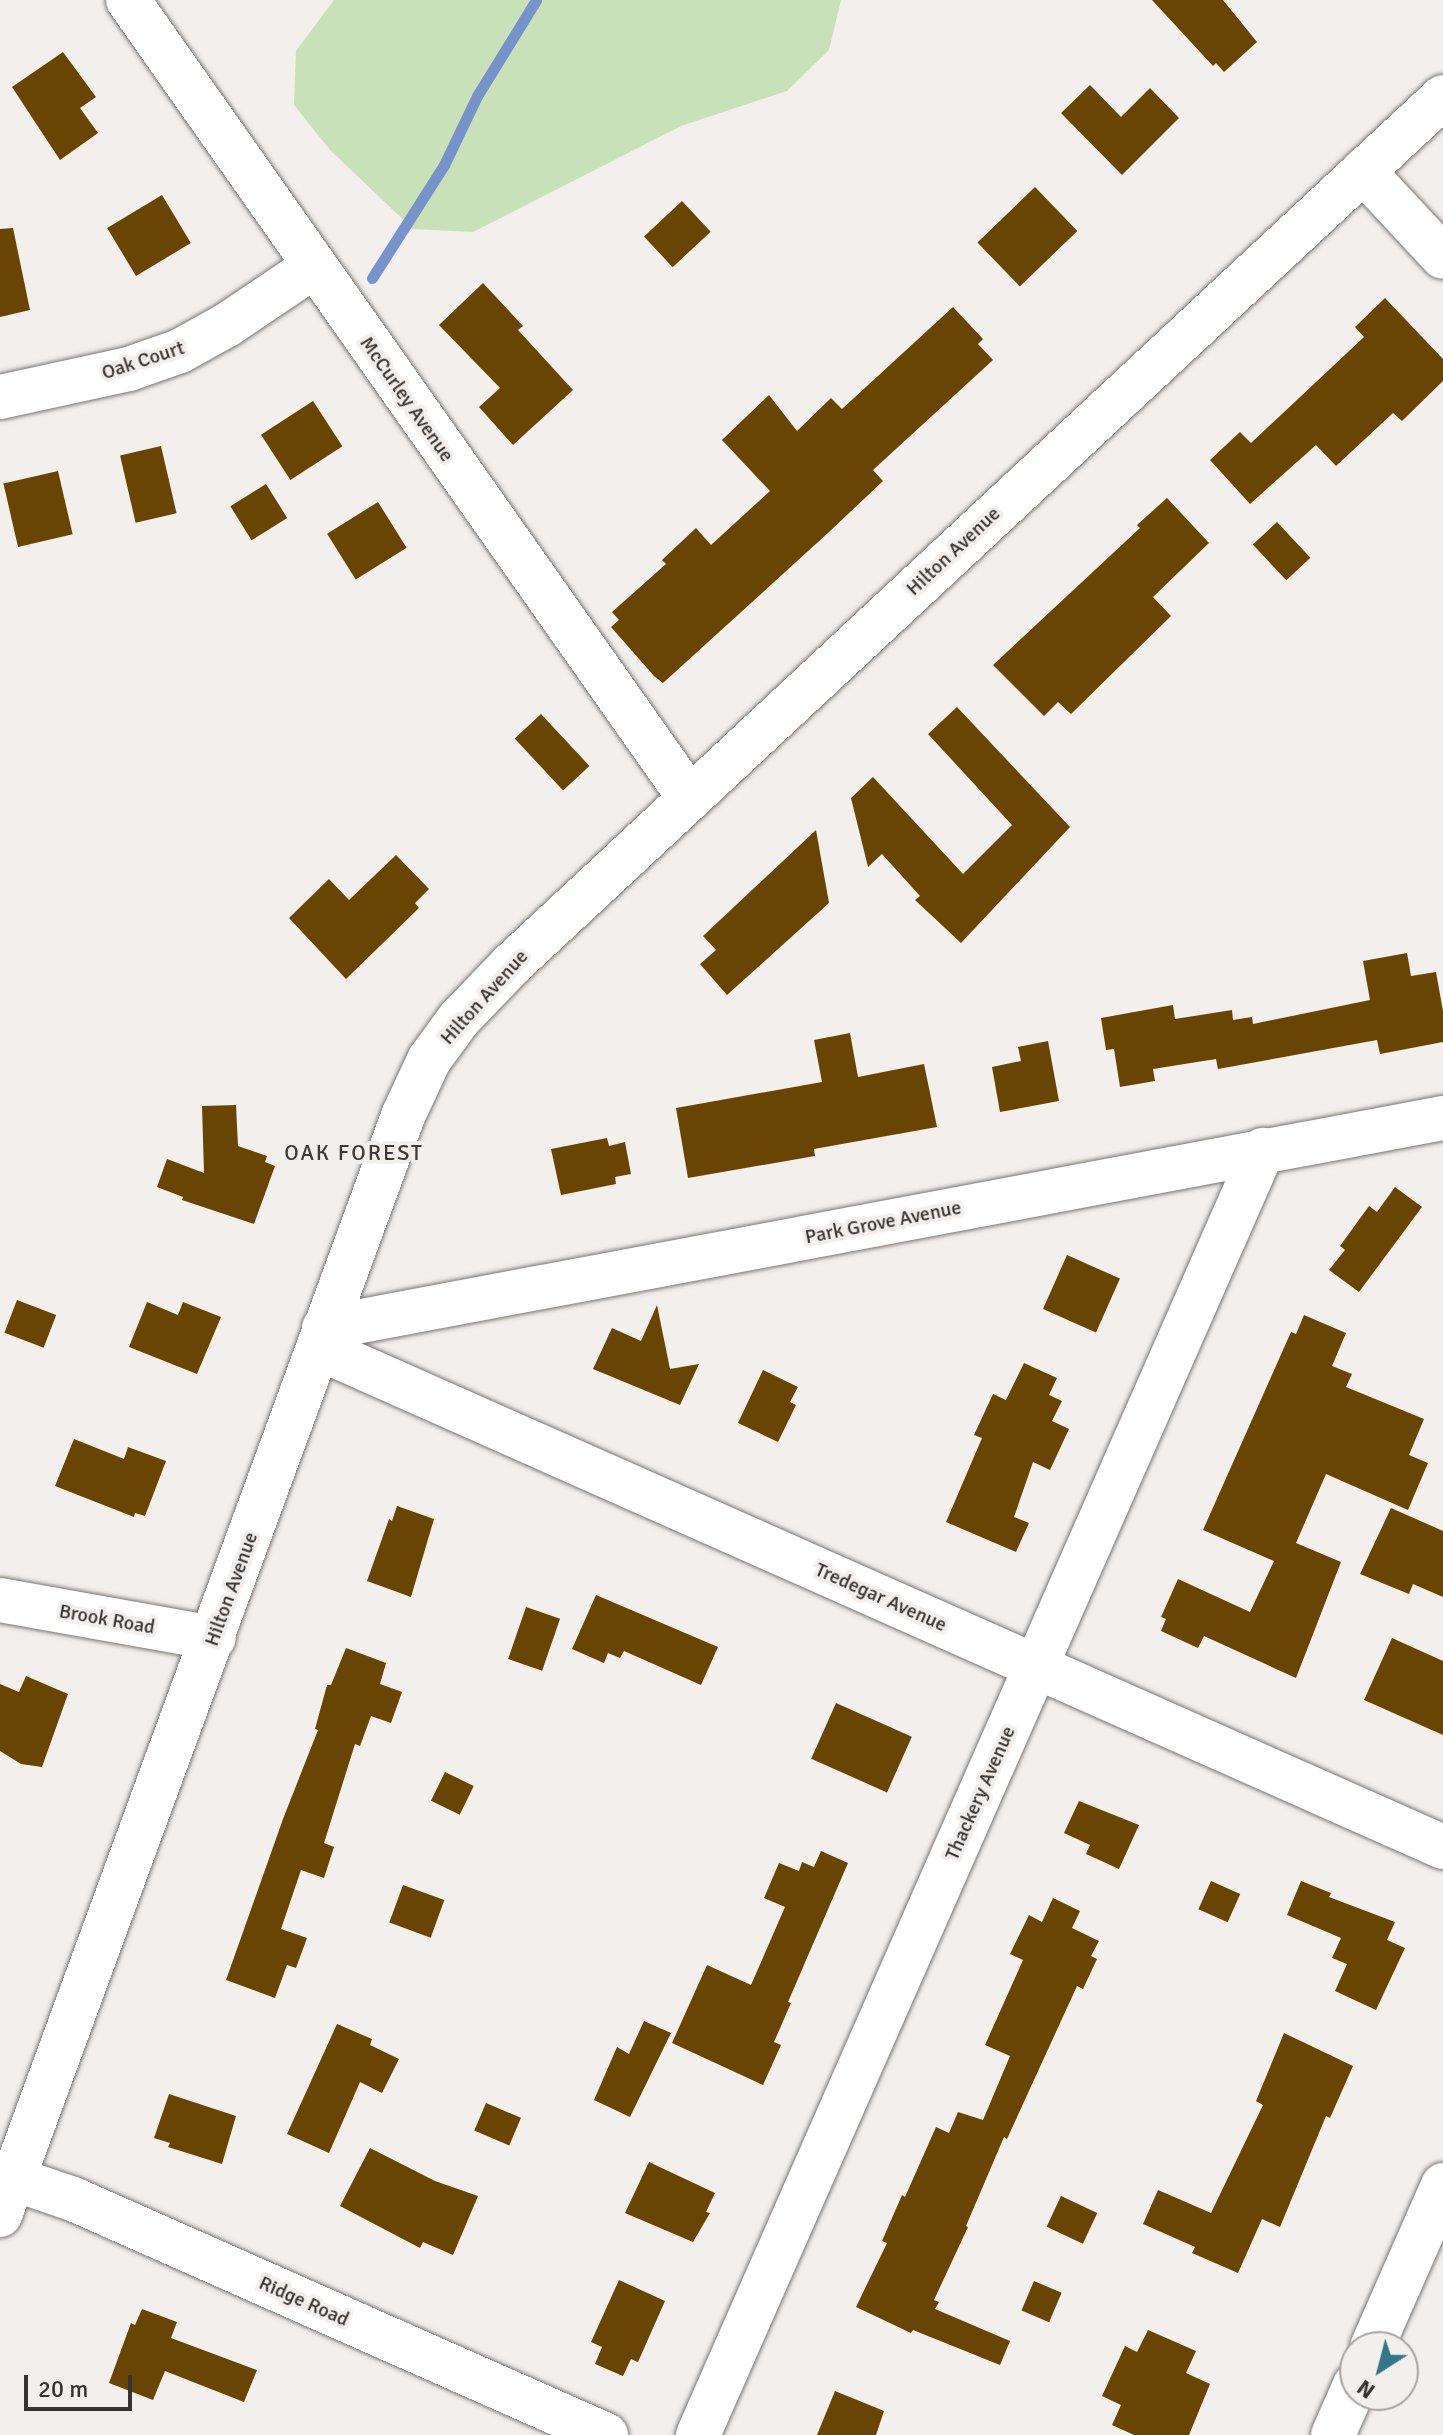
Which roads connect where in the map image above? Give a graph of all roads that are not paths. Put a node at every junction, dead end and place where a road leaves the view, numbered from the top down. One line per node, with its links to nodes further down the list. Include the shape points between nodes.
1 (128, 0): 5 (street, McCurley Avenue)
2 (1443, 97): 3 (street, Hilton Avenue)
3 (1363, 171): 4 (street); 7 (street, Hilton Avenue)
4 (1443, 257)
5 (313, 267): 6 (street, Oak Court, via 180,351 129,369); 7 (street, McCurley Avenue)
6 (0, 397)
7 (689, 797): 10 (street, Hilton Avenue, via 512,964 459,1019 429,1060)
8 (1443, 1118): 9 (street, Park Grove Avenue)
9 (1263, 1150): 10 (street, Park Grove Avenue); 13 (street, Thackery Avenue)
10 (321, 1338): 12 (street, Hilton Avenue); 13 (street, Tredegar Avenue)
11 (0, 1600): 12 (street, Brook Road)
12 (214, 1638): 16 (street, Hilton Avenue)
13 (1036, 1666): 14 (street, Tredegar Avenue); 20 (street, Thackery Avenue)
14 (1443, 1847)
15 (1443, 2185): 17 (street)
16 (5, 2189): 19 (street, Ridge Road, via 73,2199)
17 (1379, 2331)
18 (1344, 2411): 21 (street)
19 (606, 2435)
20 (698, 2435)
21 (1333, 2435)

